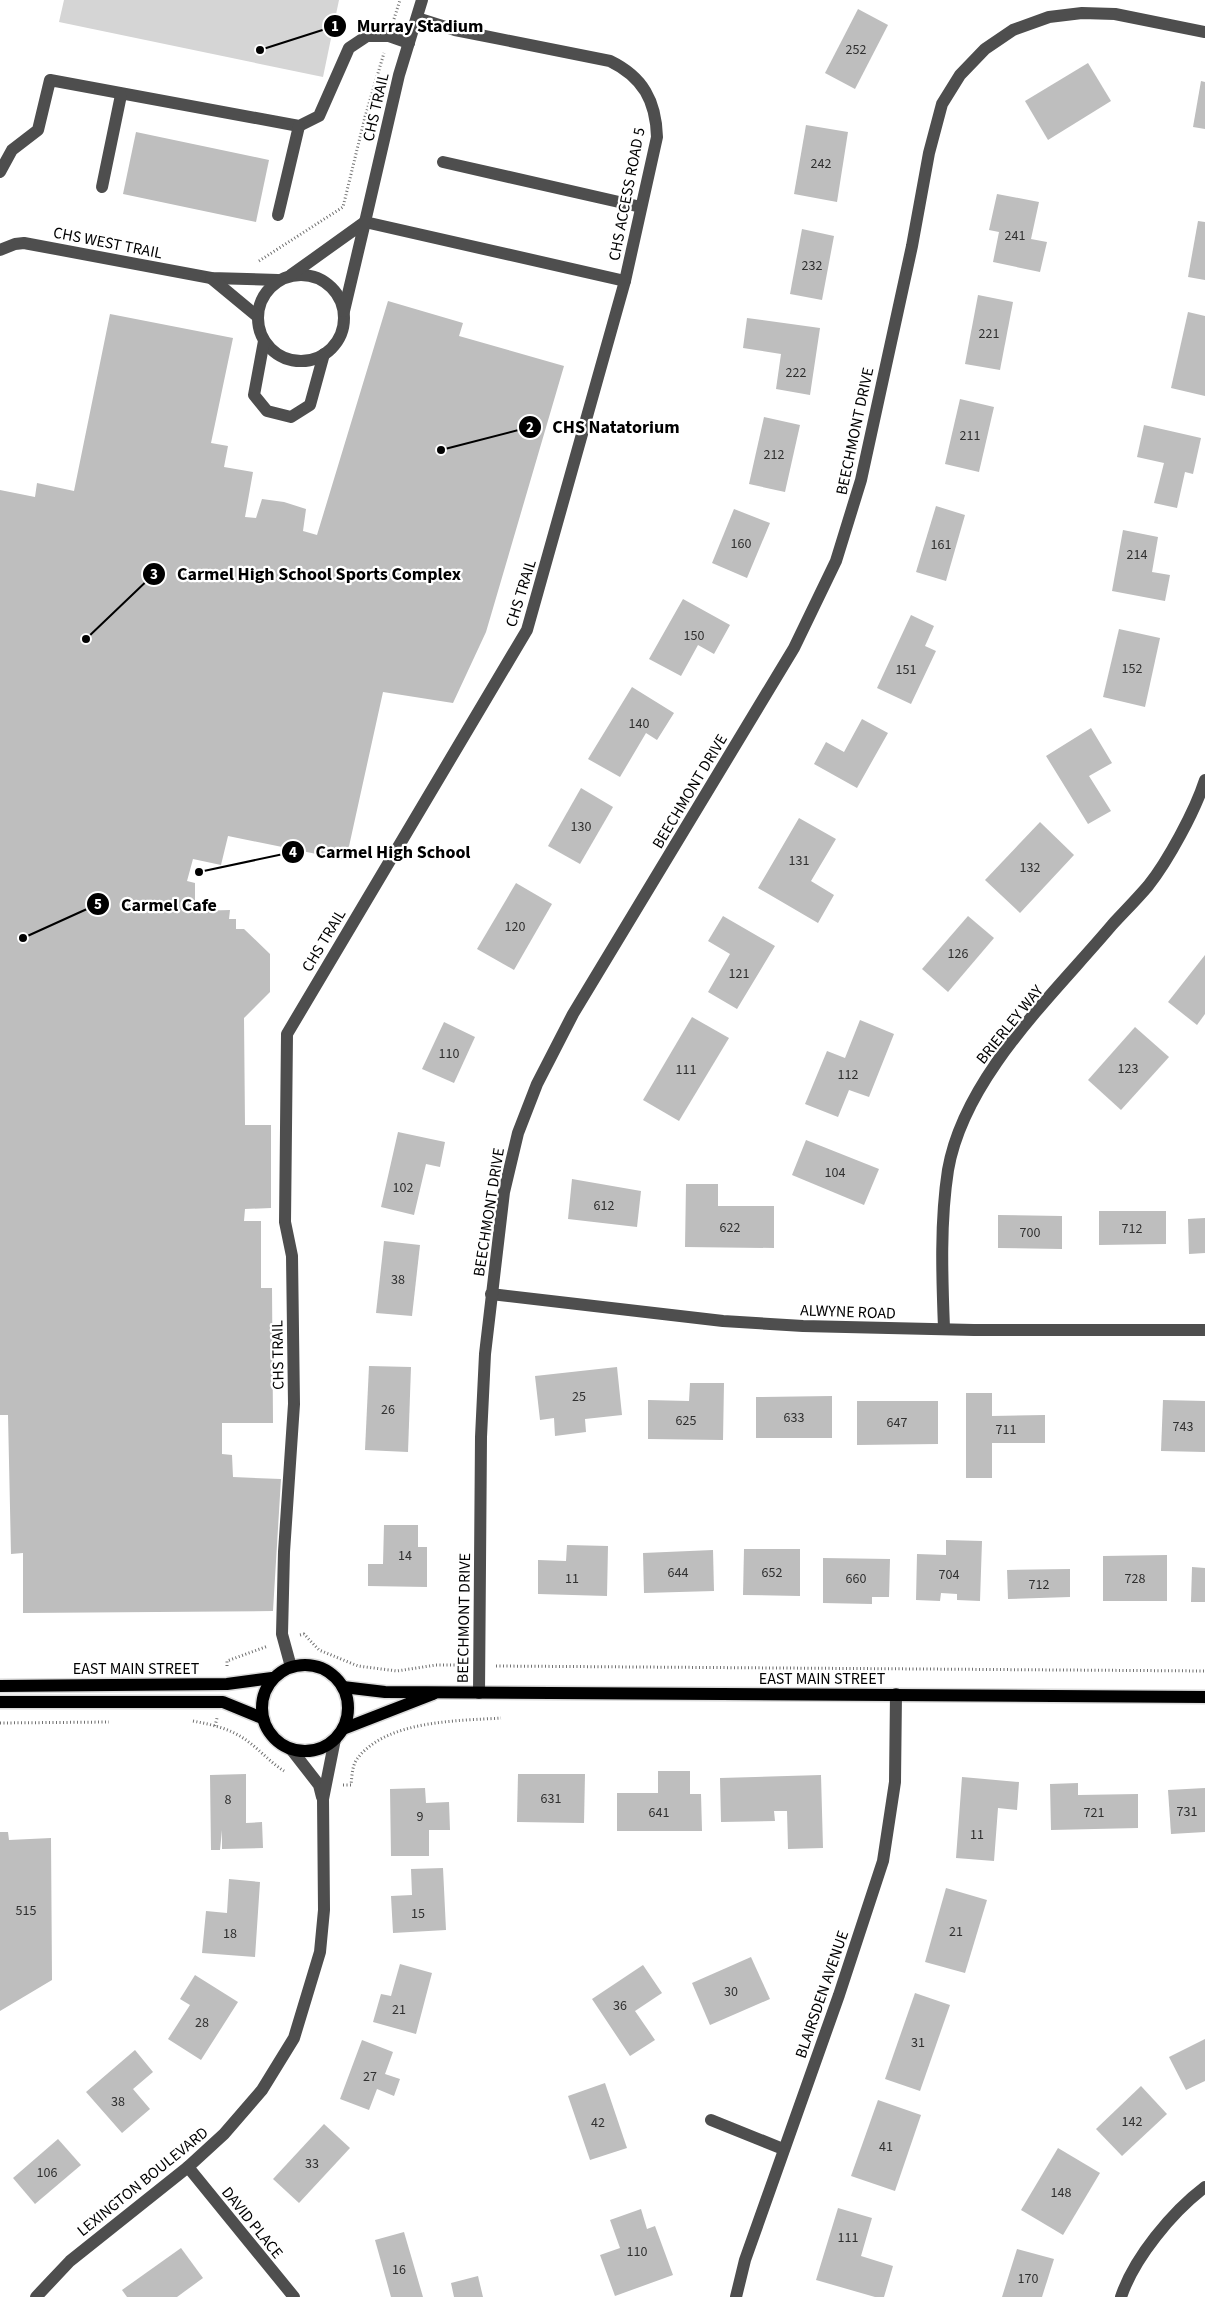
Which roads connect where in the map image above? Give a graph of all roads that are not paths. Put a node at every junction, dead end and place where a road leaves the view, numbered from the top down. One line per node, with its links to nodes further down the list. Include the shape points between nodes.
1 (422, 0): 2 (street, CHS TRAIL)
2 (417, 18): 4 (street, CHS TRAIL); 10 (street, CHS ACCESS ROAD 5, via 455,30 610,61 635,77 650,97 656,122 656,137)
3 (1205, 32): 22 (street, BEECHMONT DRIVE, via 1107,14 1049,16 1013,30 985,49 960,75 942,104 861,480 836,561 794,648 573,1014 537,1084 518,1133 504,1192)
4 (409, 44): 6 (street, via 389,36 367,36 349,48 319,116); 12 (street, CHS TRAIL)
5 (122, 95): 6 (street); 8 (street, via 50,80 38,130 12,150); 9 (street)
6 (299, 126): 11 (street)
7 (443, 162): 10 (street)
8 (0, 172)
9 (102, 187)
10 (641, 208): 16 (street, CHS ACCESS ROAD 5)
11 (278, 215)
12 (366, 222): 15 (street); 16 (street); 17 (street, CHS TRAIL)
13 (0, 250): 14 (street, CHS WEST TRAIL, via 24,243)
14 (211, 278): 15 (street, CHS WEST TRAIL); 18 (street, CHS WEST TRAIL)
15 (283, 278): 17 (street, via 304,274 318,278 330,286); 18 (street, via 265,292)
16 (625, 281): 25 (street, CHS TRAIL, via 527,630 287,1034 285,1222 292,1256 294,1404 282,1634)
17 (344, 311): 20 (street, via 344,326 338,340)
18 (257, 316): 19 (street)
19 (264, 341): 20 (street, via 289,360 304,361); 20 (street, via 254,395 267,411 290,417 310,405)
20 (324, 354)
21 (1205, 780): 23 (street, BRIERLEY WAY, via 1179,837 1149,884 1008,1047 981,1085 960,1129 948,1169)
22 (491, 1294): 23 (street, ALWYNE ROAD, via 723,1321); 30 (street, BEECHMONT DRIVE, via 481,1437)
23 (944, 1328): 24 (street, ALWYNE ROAD)
24 (1205, 1330)
25 (291, 1667): 26 (main road); 28 (main road, via 312,1665 326,1669)
26 (272, 1678): 27 (main road, EAST MAIN STREET, via 227,1684); 34 (main road, via 261,1704)
27 (0, 1686)
28 (343, 1687): 29 (main road, EAST MAIN STREET, via 385,1692); 35 (main road, via 349,1704)
29 (440, 1692): 30 (main road, EAST MAIN STREET); 35 (main road, EAST MAIN STREET)
30 (479, 1692): 31 (main road, EAST MAIN STREET)
31 (896, 1694): 32 (main road, EAST MAIN STREET); 40 (street, BLAIRSDEN AVENUE, via 895,1782 882,1861 839,1995)
32 (1205, 1697)
33 (0, 1702): 34 (main road, via 223,1702)
34 (262, 1718): 37 (main road, via 278,1742)
35 (343, 1729): 36 (main road)
36 (335, 1739): 37 (main road, via 320,1749); 38 (street, LEXINGTON BOULEVARD)
37 (291, 1749): 38 (street, LEXINGTON BOULEVARD, via 319,1785)
38 (323, 1799): 41 (street, LEXINGTON BOULEVARD, via 324,1910 320,1952 294,2038 262,2090 224,2134)
39 (711, 2120): 40 (street)
40 (783, 2149): 45 (street, BLAIRSDEN AVENUE, via 745,2260)
41 (188, 2167): 43 (street, LEXINGTON BOULEVARD, via 70,2261); 44 (street, DAVID PLACE)
42 (1205, 2187): 46 (street, via 1180,2208 1148,2249 1125,2284)
43 (36, 2297)
44 (294, 2297)
45 (736, 2297)
46 (1121, 2297)

